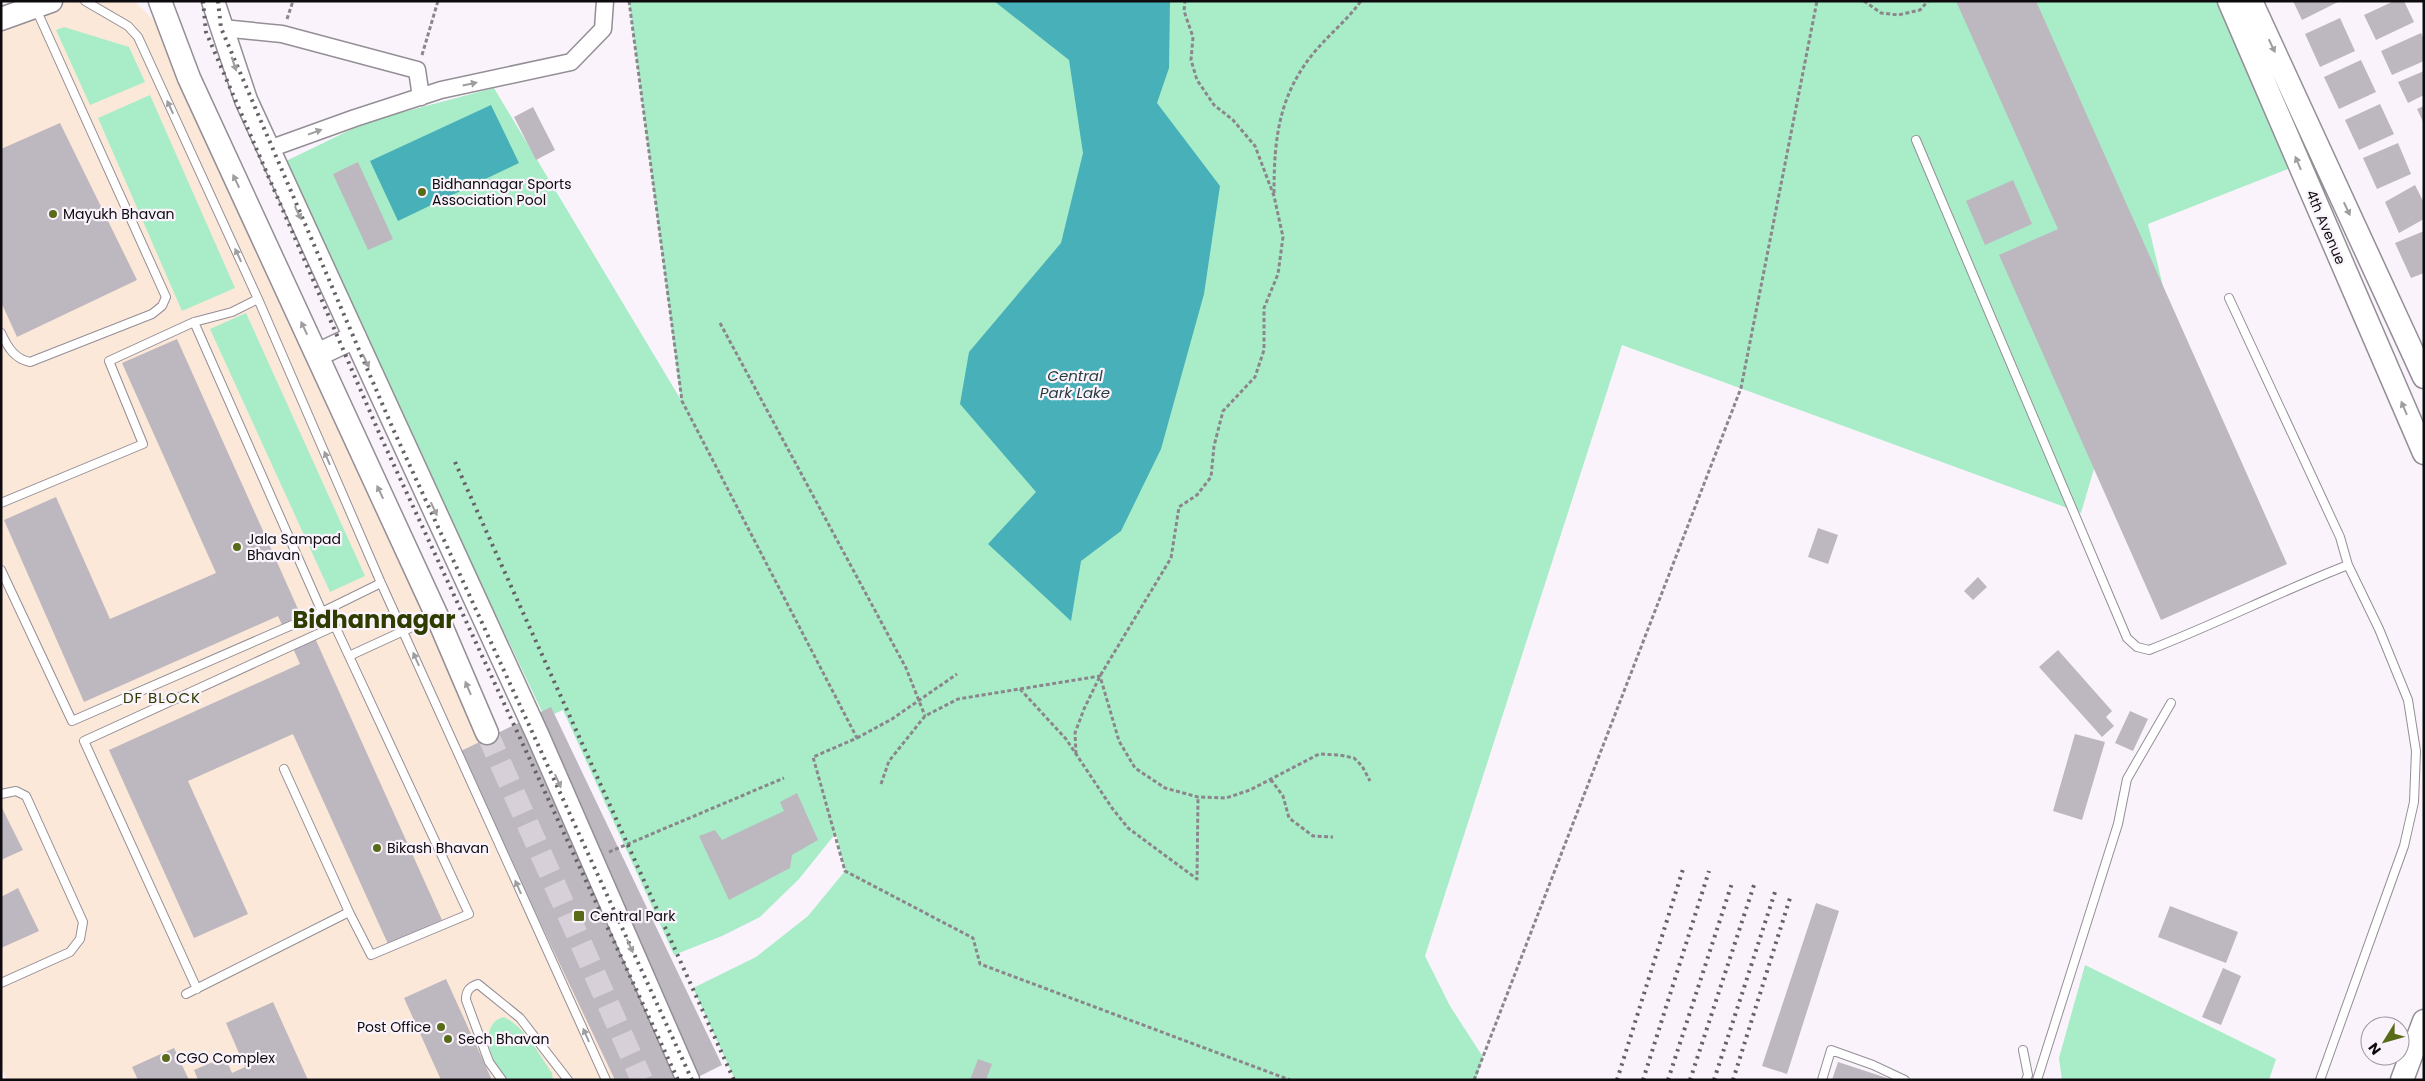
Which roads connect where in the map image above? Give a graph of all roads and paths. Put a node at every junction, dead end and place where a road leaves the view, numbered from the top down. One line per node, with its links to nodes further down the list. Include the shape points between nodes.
1 (85, 1): 24 (lane, one-way to 1, via 138,37 128,26)
2 (160, 1): 30 (main road, one-way to 2, via 189,78)
3 (213, 1): 16 (main road)
4 (438, 1): 17 (path)
5 (605, 1): 18 (street, one-way to 5, via 571,62 583,53 602,29)
6 (629, 1): 48 (path, via 682,401)
7 (1185, 1): 21 (path, via 1184,11 1193,38 1191,60 1197,80 1214,105 1233,120 1255,146)
8 (1361, 1): 21 (path, via 1298,73 1281,114 1274,150)
9 (1817, 1): 70 (path, via 1741,388)
10 (1864, 1): 11 (path, via 1881,13 1898,15 1920,10)
11 (1928, 1)
12 (2229, 1): 25 (main road, 4th Avenue, one-way to 12)
13 (2251, 1): 22 (main road, 4th Avenue, one-way to 22)
14 (43, 4): 15 (main road); 28 (lane, via 166,297 162,306 152,314 30,362 20,360 7,346)
15 (1, 19)
16 (222, 28): 17 (street, via 282,34); 20 (main road, one-way to 20, via 246,100)
17 (417, 70): 18 (street)
18 (421, 97): 20 (street, one-way to 18)
19 (1916, 140): 34 (lane, via 2127,638 2137,647 2149,650)
20 (269, 149): 29 (main road, one-way to 29)
21 (1274, 196): 42 (path, via 1283,236 1278,274 1264,308 1264,350 1255,377 1224,411 1214,446 1211,478 1197,495 1180,507 1171,558)
22 (2387, 297): 25 (main road); 31 (main road, 4th Avenue)
23 (2229, 298): 34 (lane, via 2340,537)
24 (258, 299): 26 (lane, via 232,312); 36 (lane, one-way to 24)
25 (2361, 309): 32 (main road, 4th Avenue, one-way to 25)
26 (194, 322): 33 (lane, via 109,361 142,444); 37 (lane)
27 (720, 323): 44 (path, via 906,668)
28 (1, 333)
29 (355, 337): 30 (main road); 58 (main road, one-way to 58)
30 (317, 355): 38 (main road, one-way to 30)
31 (2424, 377)
32 (2424, 453)
33 (1, 503)
34 (2348, 566): 75 (lane, via 2379,629 2408,700 2416,751 2414,802 2404,846)
35 (1, 570): 37 (lane, via 72,721)
36 (381, 583): 37 (lane); 39 (lane)
37 (322, 612)
38 (437, 616): 39 (lane); 47 (main road, one-way to 38)
39 (404, 631): 40 (lane); 67 (lane, one-way to 39)
40 (349, 656): 59 (lane, via 468,914 371,955); 61 (lane, via 335,626 84,742)
41 (957, 674): 44 (path)
42 (1100, 676): 43 (path); 49 (path, via 1075,733); 56 (path, via 1119,741 1135,768 1165,788)
43 (1020, 689): 46 (path, via 958,699); 49 (path)
44 (918, 700): 46 (path); 48 (path)
45 (2171, 703): 74 (lane, via 2127,779 2118,824)
46 (925, 716): 54 (path, via 889,761)
47 (487, 733)
48 (857, 738): 69 (path, via 813,757 845,871 973,938 980,964)
49 (1076, 754): 56 (path, via 1128,828 1197,879)
50 (284, 769): 59 (lane)
51 (784, 778): 58 (path)
52 (1267, 781): 53 (path, via 1319,754 1354,758); 56 (path, via 1226,798); 57 (path, via 1272,781 1283,796 1289,818 1313,836)
53 (1370, 781)
54 (881, 784)
55 (1, 794): 60 (lane, via 16,791 26,796 83,922 80,939 70,952)
56 (1198, 797)
57 (1334, 837)
58 (592, 859): 68 (main road, one-way to 68)
59 (349, 912): 61 (lane)
60 (1, 983)
61 (197, 989): 62 (lane)
62 (186, 994)
63 (2424, 1021): 76 (main road)
64 (2023, 1050): 73 (lane)
65 (502, 1080): 66 (lane, via 489,1062 466,1000 466,992 471,986 478,984 520,1018)
66 (568, 1080)
67 (606, 1080)
68 (688, 1080)
69 (1290, 1080)
70 (1474, 1080)
71 (1822, 1080): 72 (lane, via 1831,1050)
72 (1905, 1080)
73 (2026, 1080)
74 (2037, 1080)
75 (2320, 1080)
76 (2402, 1080)

